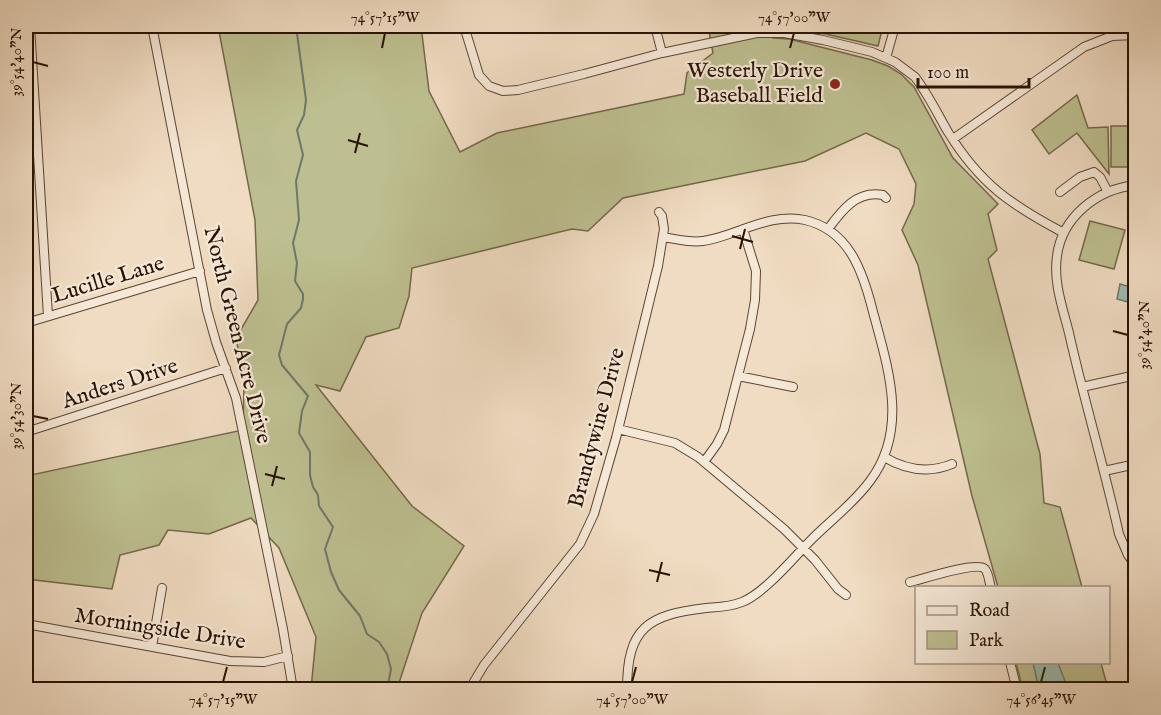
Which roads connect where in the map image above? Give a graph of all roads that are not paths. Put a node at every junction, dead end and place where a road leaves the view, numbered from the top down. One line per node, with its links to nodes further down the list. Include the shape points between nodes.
1 (30, 26): 20 (street)
2 (152, 26): 19 (street, North Green Acre Drive)
3 (464, 26): 7 (street, via 479,75 489,86 503,92)
4 (655, 26): 7 (street)
5 (895, 26): 8 (street)
6 (1136, 35): 9 (street, via 1112,36 1084,47)
7 (662, 53): 8 (street, via 770,33 823,40)
8 (886, 58): 9 (street, via 915,77)
9 (953, 139): 17 (street, via 979,173 1007,200)
10 (1136, 185): 12 (street)
11 (1060, 192): 12 (street, via 1094,171)
12 (1108, 192): 17 (street, via 1080,210)
13 (886, 198): 16 (street, via 872,194 854,200)
14 (659, 212): 18 (street, Brandywine Drive)
15 (743, 229): 16 (street, via 784,219 804,220); 18 (street, via 699,242); 24 (street, via 756,271 752,319)
16 (828, 229): 29 (street, via 847,246 856,261 881,340 894,414)
17 (1064, 233): 26 (street, via 1056,259 1057,281)
18 (663, 237): 27 (street, Brandywine Drive)
19 (200, 271): 20 (street, Lucille Lane); 22 (street, North Green Acre Drive, via 207,310)
20 (48, 316): 21 (street, Lucille Lane)
21 (26, 323)
22 (226, 368): 28 (street, Anders Drive); 42 (street, North Green Acre Drive, via 236,398)
23 (1136, 375): 26 (street)
24 (738, 376): 25 (street); 30 (street, via 724,430)
25 (793, 387)
26 (1082, 387): 33 (street)
27 (618, 429): 30 (street, via 675,443); 45 (street, Brandywine Drive, via 602,493 585,535)
28 (26, 432)
29 (884, 457): 31 (street, via 911,470); 34 (street, via 864,489)
30 (704, 462): 34 (street)
31 (952, 464)
32 (1136, 464): 33 (street)
33 (1104, 471): 35 (street, via 1123,545)
34 (804, 548): 39 (street); 46 (street, via 743,602 677,612 650,623 632,647)
35 (1136, 566)
36 (910, 582): 37 (street, via 980,567 988,575)
37 (991, 586)
38 (162, 588): 41 (street)
39 (846, 595)
40 (26, 624): 41 (street, Morningside Drive)
41 (152, 647): 42 (street, Morningside Drive, via 251,663)
42 (288, 656): 44 (street, North Green Acre Drive)
43 (1010, 664): 47 (street)
44 (293, 690)
45 (469, 690)
46 (627, 690)
47 (1017, 690)

